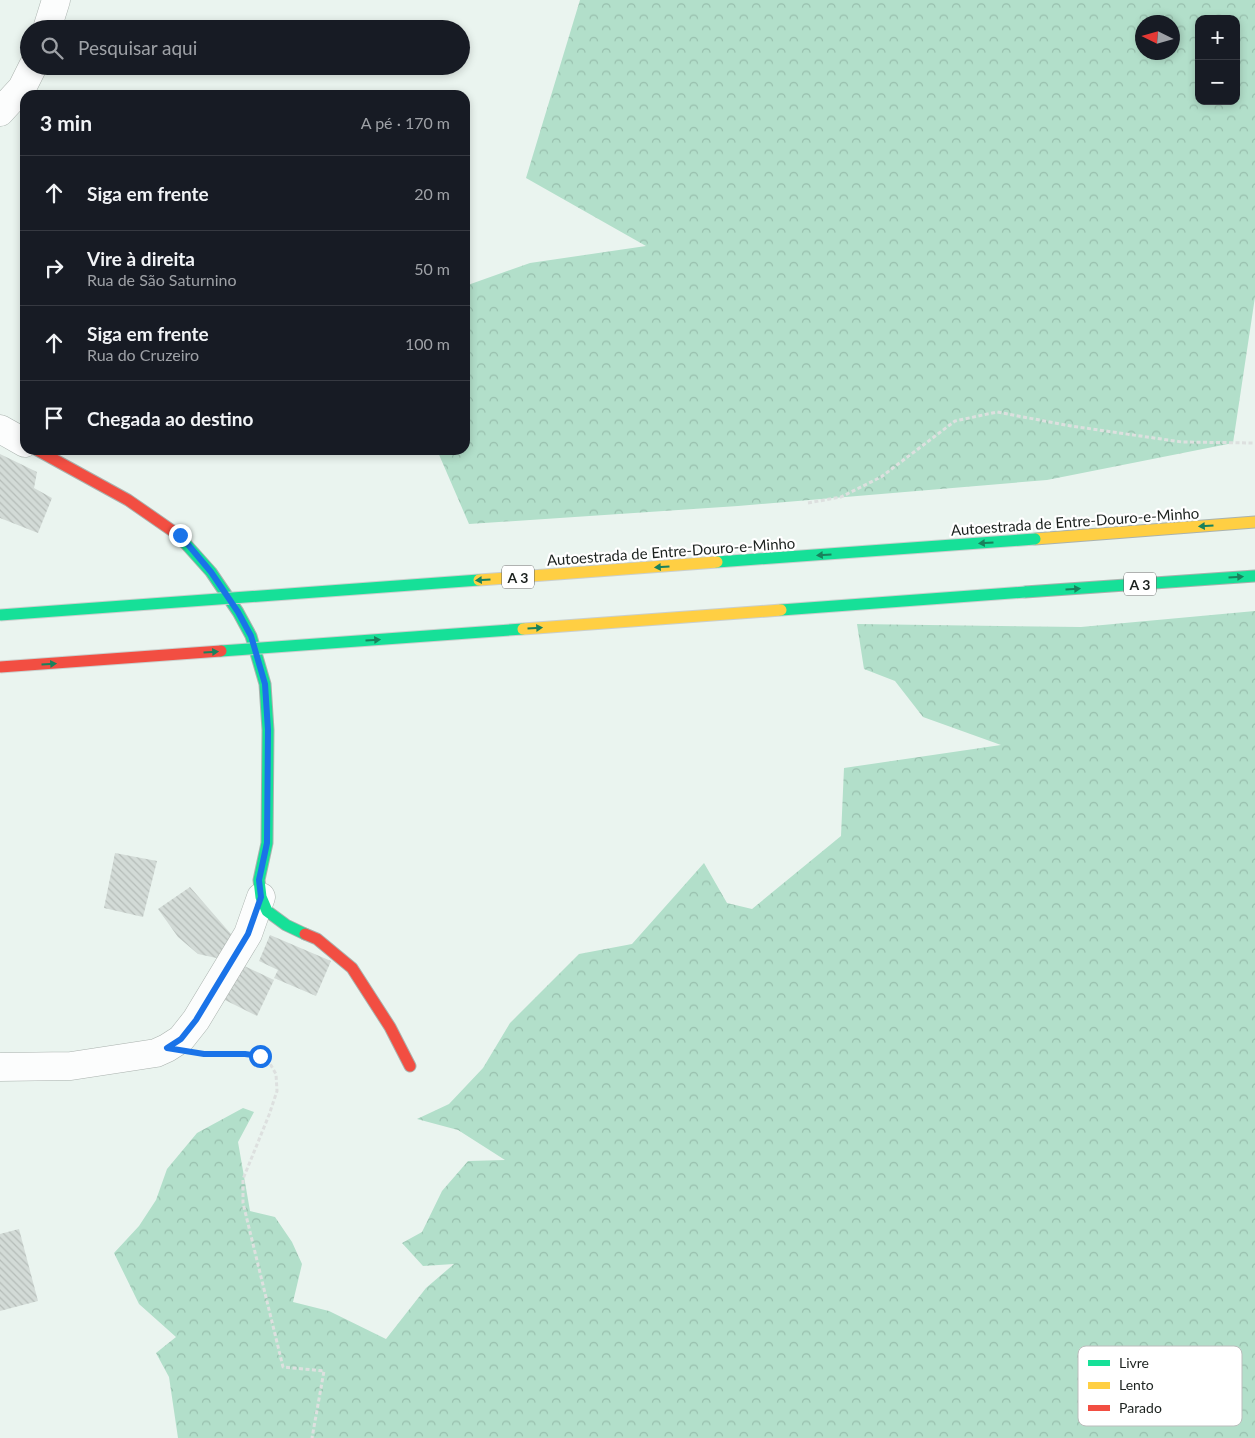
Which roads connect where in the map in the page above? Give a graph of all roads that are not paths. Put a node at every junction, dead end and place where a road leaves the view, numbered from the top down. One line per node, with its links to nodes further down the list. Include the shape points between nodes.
1 (56, 0): 2 (street)
2 (50, 20)
3 (28, 75): 4 (street)
4 (20, 90)
5 (20, 90): 6 (street)
6 (0, 112)
7 (0, 429): 8 (street)
8 (20, 440)
9 (47, 455): 14 (main road, via 128,500 180,535 211,572 251,636 265,684 268,730 267,843 259,880)
10 (1255, 522): 12 (main road, Autoestrada de Entre-Douro-e-Minho / A 3, one-way to 12, bridge)
11 (1255, 576): 13 (main road, A 3, one-way to 11, bridge)
12 (0, 615)
13 (0, 667)
14 (261, 897): 15 (main road, via 267,911 286,925 317,939 352,968 390,1027); 16 (street, via 248,934 181,1039 156,1053 71,1066)
15 (410, 1066)
16 (0, 1067)

